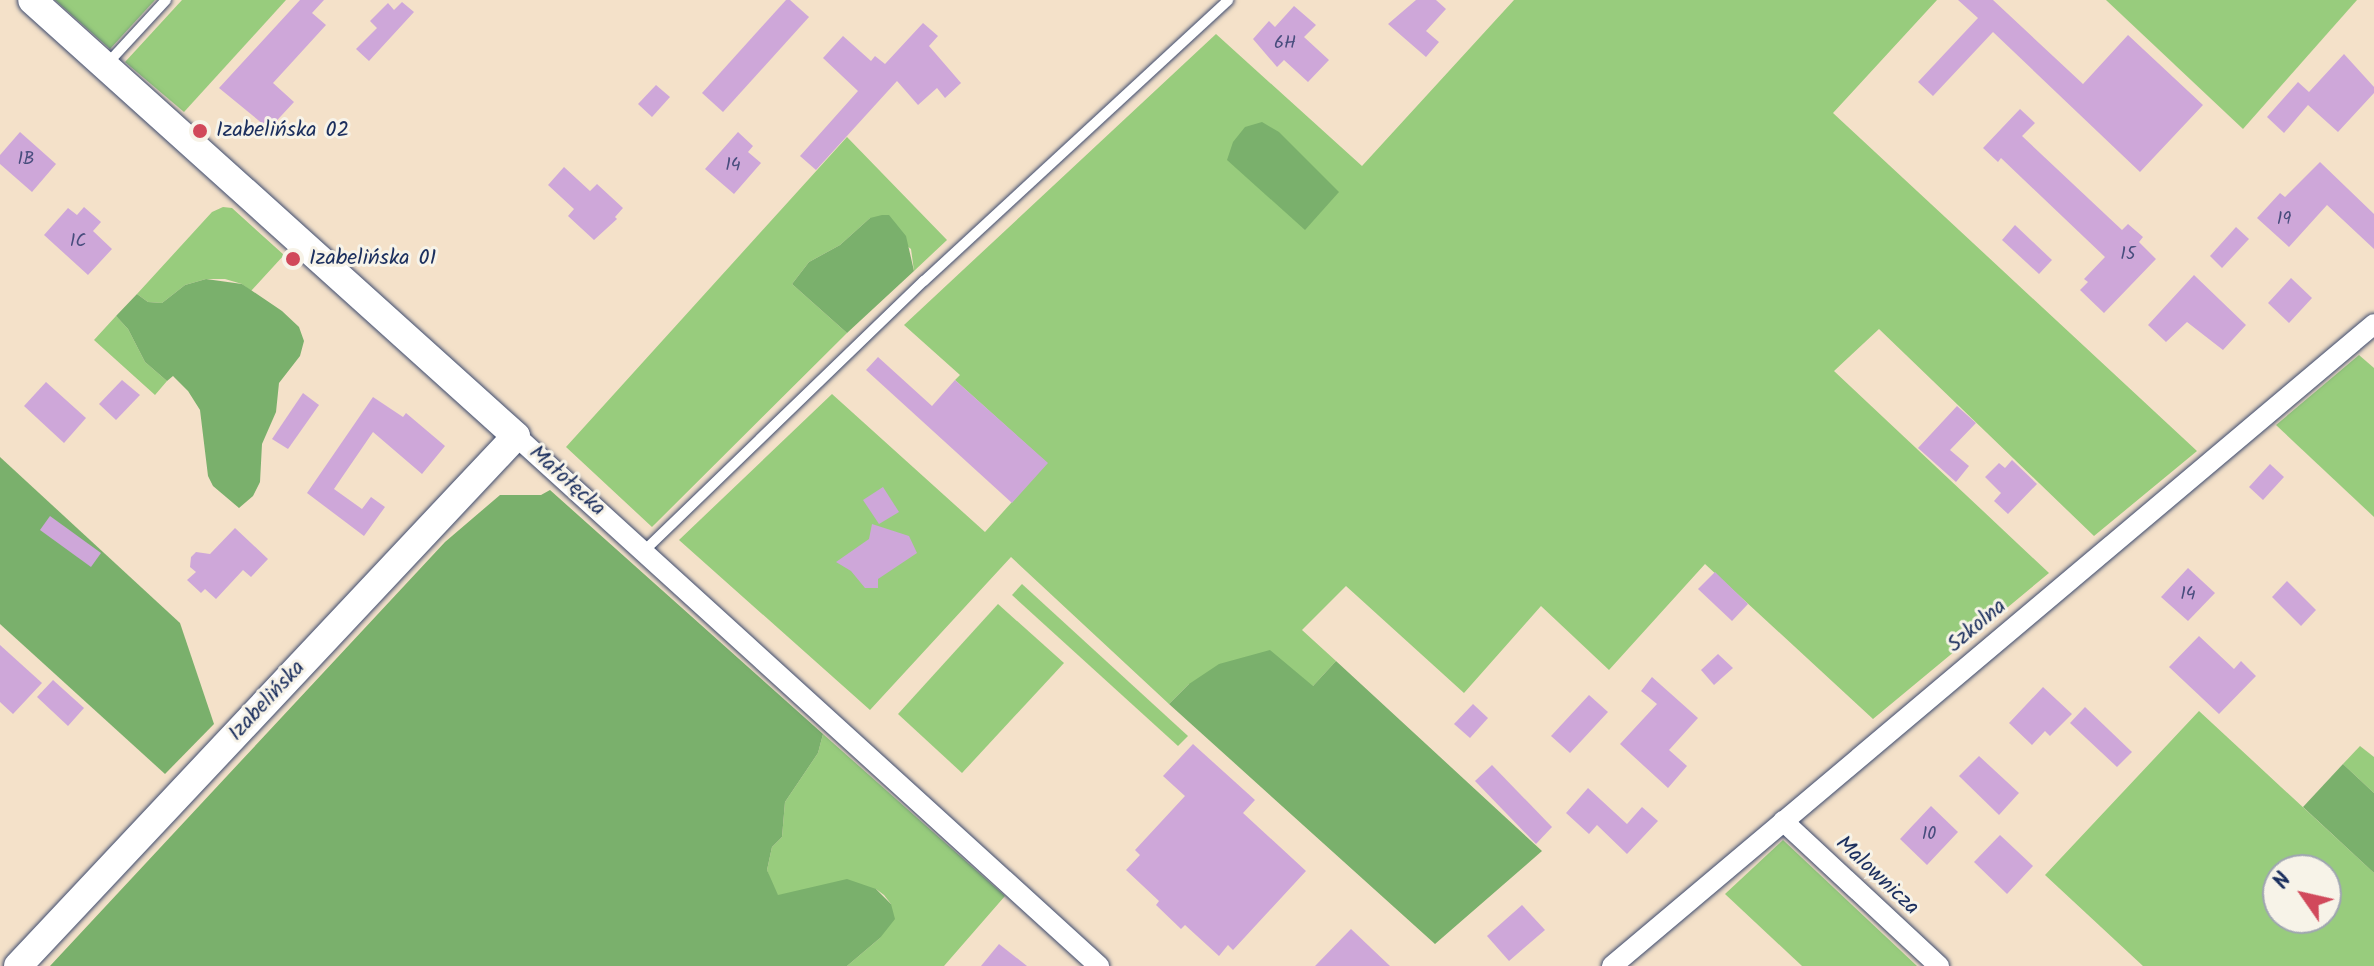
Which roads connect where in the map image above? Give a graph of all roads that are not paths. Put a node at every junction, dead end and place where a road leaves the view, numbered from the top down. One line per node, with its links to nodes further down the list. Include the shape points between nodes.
1 (32, 0): 4 (street, Małołęcka)
2 (166, 0): 4 (lane)
3 (1228, 0): 7 (lane, via 924,281)
4 (105, 66): 6 (street, Małołęcka)
5 (2374, 324): 8 (street, Szkolna)
6 (516, 436): 7 (street, Małołęcka); 9 (street, Izabelińska)
7 (644, 551): 10 (street, Małołęcka)
8 (1783, 821): 11 (street, Szkolna); 12 (street, Malownicza)
9 (18, 966)
10 (1099, 966)
11 (1612, 966)
12 (1939, 966)

